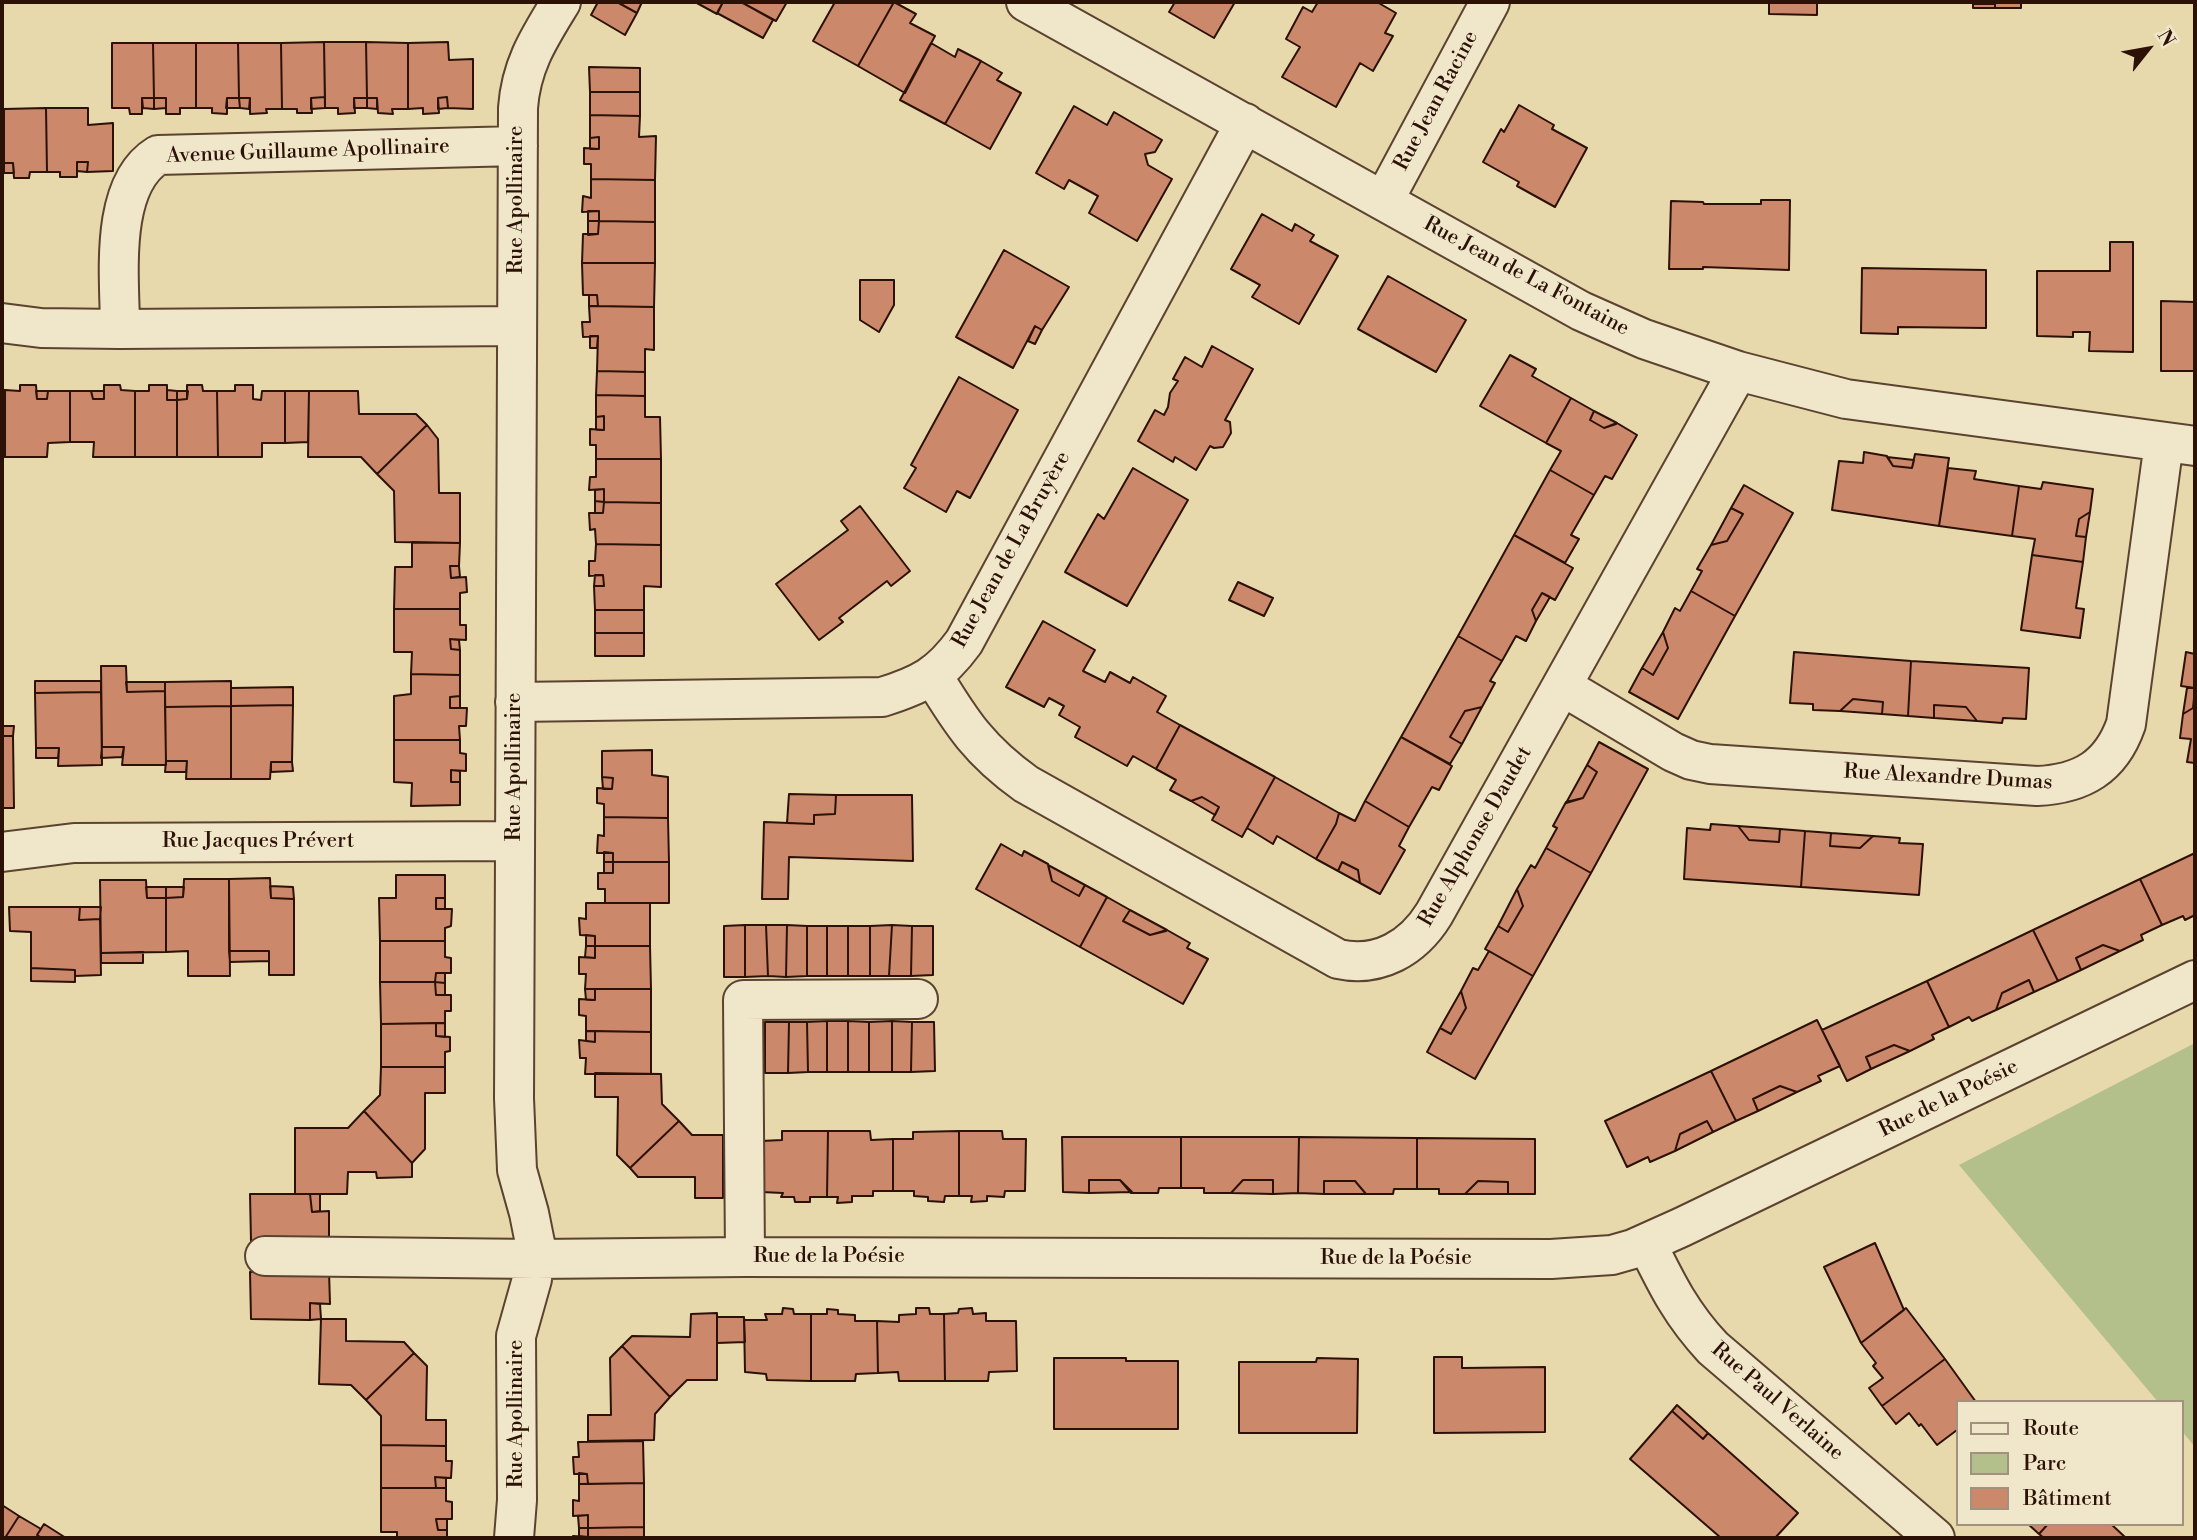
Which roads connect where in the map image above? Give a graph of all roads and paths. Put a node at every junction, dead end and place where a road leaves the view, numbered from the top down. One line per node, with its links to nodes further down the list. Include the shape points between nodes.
1 (561, 2): 5 (street, Rue Apollinaire, via 525,67 519,88)
2 (1026, 2): 4 (street, Rue Jean de La Fontaine)
3 (1490, 2): 6 (street, Rue Jean Racine)
4 (1245, 123): 6 (street, Rue Jean de La Fontaine); 12 (street, Rue Jean de La Bruyère, via 964,642)
5 (518, 146): 8 (street, Rue Apollinaire); 9 (street, Avenue Guillaume Apollinaire, via 159,155 141,170 122,218)
6 (1384, 200): 10 (street, Rue Jean de La Fontaine, via 1581,311 1644,339)
7 (2, 323): 9 (street)
8 (517, 326): 9 (street); 14 (street, Rue Apollinaire)
9 (120, 329)
10 (1738, 371): 11 (street, Rue Jean de La Fontaine, via 1846,399); 13 (street, Rue Alphonse Daudet)
11 (2180, 444): 13 (street, Rue Alexandre Dumas, via 2126,724 2101,764 2073,781 2037,786 1710,764 1673,752)
12 (933, 676): 13 (street, Rue Alphonse Daudet, via 973,738 1026,785 1338,959 1352,962 1393,953 1424,930); 14 (street, Rue Jean de La Bruyère, via 882,697)
13 (1562, 686)
14 (515, 702): 15 (street, Rue Apollinaire)
15 (515, 841): 16 (street, Rue Jacques Prévert, via 74,843); 22 (street, Rue Apollinaire, via 516,1154)
16 (2, 852)
17 (2195, 980): 19 (street, Rue de la Poésie)
18 (918, 999): 21 (street, via 743,1000)
19 (1647, 1244): 21 (street, Rue de la Poésie, via 1612,1255 1551,1259); 24 (street, Rue Paul Verlaine, via 1679,1307 1713,1348)
20 (265, 1256): 22 (street, Rue de la Poésie)
21 (745, 1257): 22 (street, Rue de la Poésie)
22 (535, 1259): 23 (street, Rue Apollinaire, via 516,1336)
23 (514, 1538)
24 (1936, 1538)

